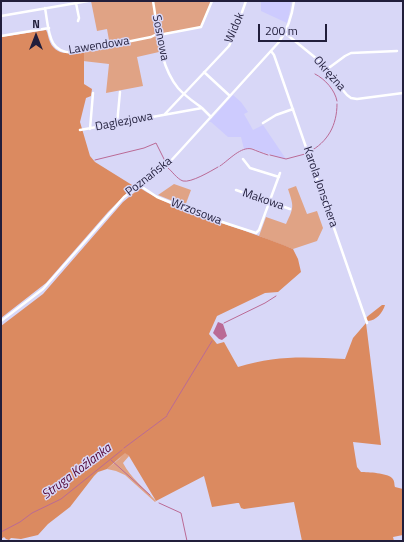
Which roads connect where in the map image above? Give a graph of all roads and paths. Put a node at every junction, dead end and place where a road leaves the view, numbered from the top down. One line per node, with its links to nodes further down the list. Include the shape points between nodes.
1 (88, 1): 6 (street)
2 (153, 1): 12 (street, Sosnowa)
3 (212, 1): 12 (street, Lawendowa, via 201,27)
4 (246, 1): 17 (street, Widok, via 229,46)
5 (294, 1): 11 (street, Poznańska)
6 (76, 3): 7 (street); 9 (street)
7 (45, 8): 8 (street); 10 (street, Lawendowa)
8 (1, 16)
9 (78, 21)
10 (49, 28): 12 (street, Lawendowa, via 55,46 60,51 71,53); 13 (street)
11 (285, 33): 14 (street, Poznańska); 16 (street, Okrężna)
12 (159, 34): 20 (street, Sosnowa, via 164,63)
13 (1, 36)
14 (271, 51): 22 (street, Poznańska); 24 (street, Karola Jonschera)
15 (397, 51): 16 (street, via 351,54)
16 (326, 70): 21 (street, Okrężna, via 347,95 353,98)
17 (204, 72): 20 (street, Widok); 22 (street)
18 (120, 92): 28 (street)
19 (93, 93): 29 (street)
20 (183, 93): 23 (street, Sosnowa); 25 (street, Daglezjowa)
21 (403, 93)
22 (230, 96): 26 (street, Poznańska)
23 (202, 108): 25 (street); 26 (street, Sosnowa)
24 (293, 110): 27 (street); 39 (street, Karola Jonschera)
25 (164, 115): 28 (street, Daglezjowa)
26 (211, 117): 34 (street, Poznańska, via 169,163)
27 (263, 123)
28 (117, 124): 29 (street, Daglezjowa)
29 (90, 129): 30 (street, Daglezjowa)
30 (80, 130)
31 (243, 159): 33 (street, via 250,168)
32 (280, 173): 33 (street)
33 (279, 177): 36 (street)
34 (139, 185): 36 (street, Wrzosowa, via 157,197 256,233); 38 (street, Poznańska, via 121,200 43,289)
35 (236, 190): 36 (street, Makowa)
36 (270, 202): 37 (street, Makowa)
37 (290, 209)
38 (1, 321)
39 (367, 323)

